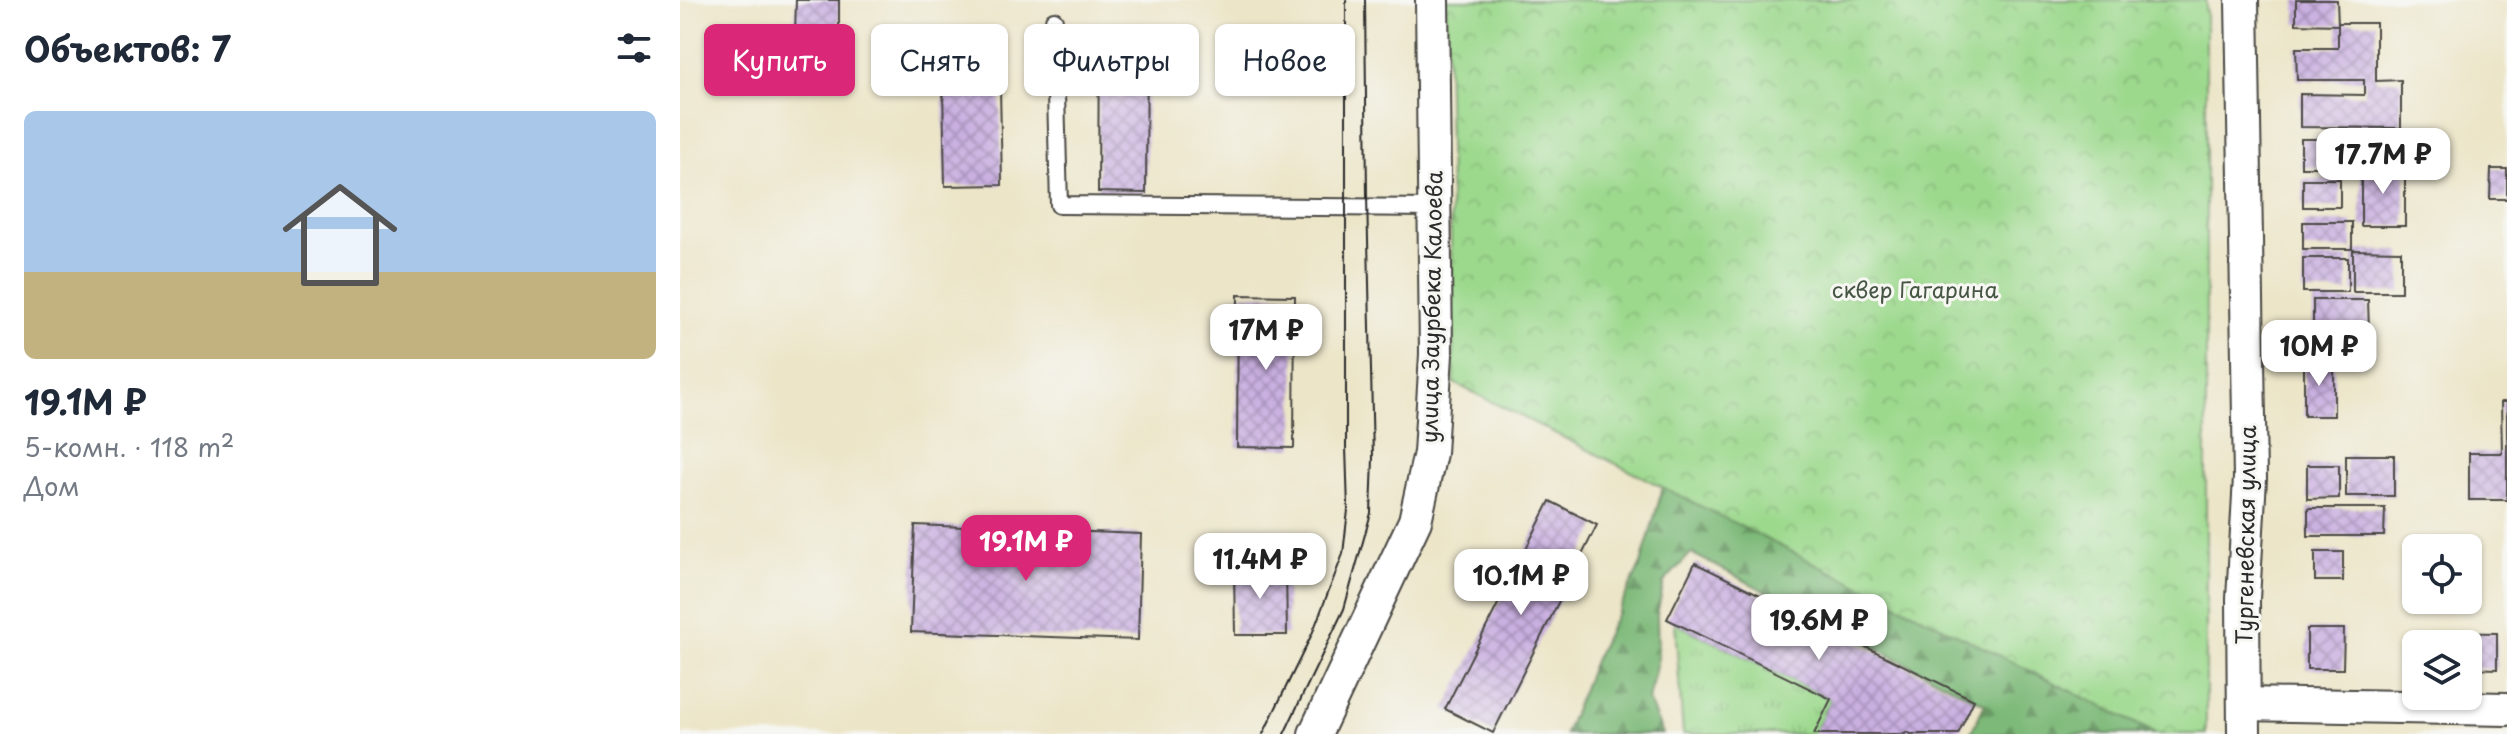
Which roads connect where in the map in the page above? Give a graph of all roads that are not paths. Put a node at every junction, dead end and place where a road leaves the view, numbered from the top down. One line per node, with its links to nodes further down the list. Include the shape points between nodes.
1 (1432, 0): 4 (street, улица Заурбека Калоева)
2 (2242, 0): 6 (street, Тургеневская улица, via 2250,478)
3 (1054, 20): 4 (lane, via 1059,205)
4 (1435, 208): 7 (street, улица Заурбека Калоева, via 1430,453 1415,521)
5 (2507, 709): 6 (street)
6 (2244, 719)
7 (1315, 734)

